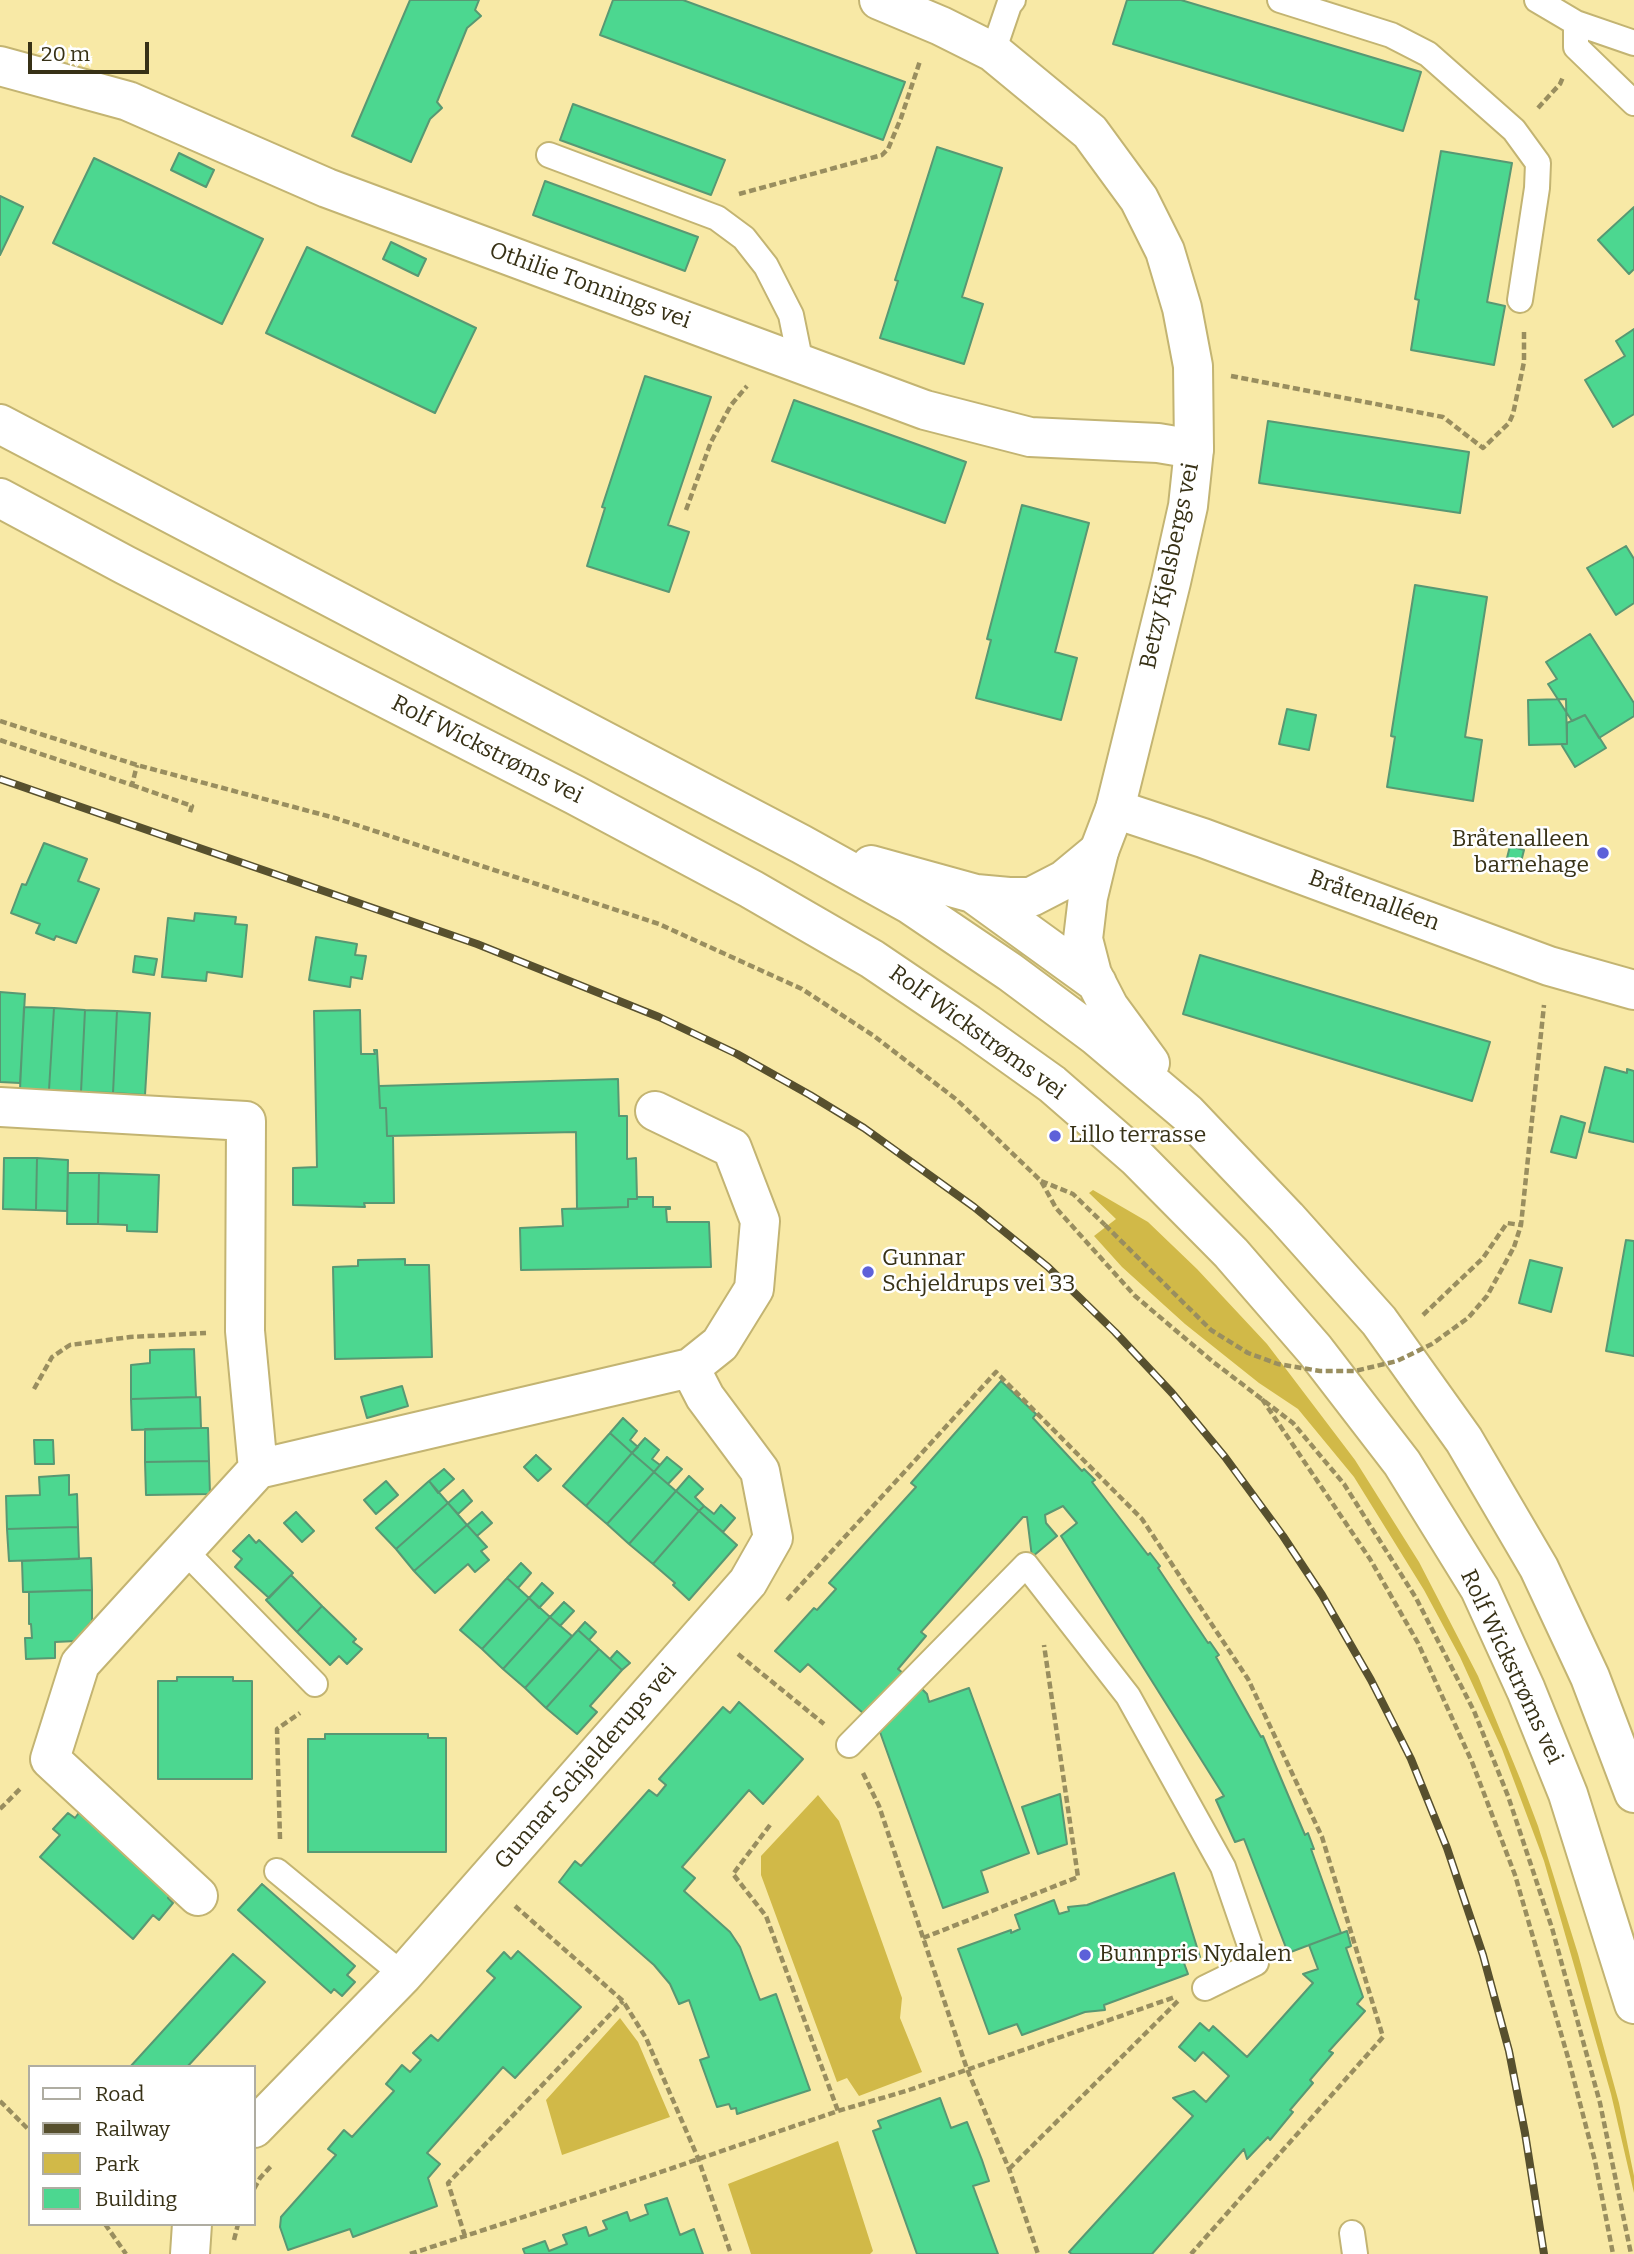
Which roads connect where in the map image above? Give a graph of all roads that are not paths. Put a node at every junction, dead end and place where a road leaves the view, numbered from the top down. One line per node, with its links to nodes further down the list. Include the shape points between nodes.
1 (879, 0): 7 (main road, Betzy Kjelsbergs vei)
2 (1013, 0): 7 (lane)
3 (1280, 0): 11 (lane, via 1391,35 1428,54 1514,130 1538,163)
4 (1537, 0): 5 (lane)
5 (1576, 23): 6 (lane); 9 (lane, via 1576,47)
6 (1634, 43)
7 (993, 52): 14 (main road, Betzy Kjelsbergs vei, via 1090,132 1145,209 1165,251 1182,308 1193,366)
8 (0, 66): 12 (main road, Othilie Tonnings vei, via 128,101 327,188)
9 (1634, 103)
10 (549, 155): 12 (lane, via 716,218 744,238 766,266 791,314)
11 (1520, 300)
12 (801, 364): 14 (main road, Othilie Tonnings vei, via 925,410 1030,437)
13 (0, 424): 17 (main road)
14 (1194, 449): 16 (main road, Betzy Kjelsbergs vei, via 1188,506)
15 (0, 498): 35 (main road, Rolf Wickstrøms vei, via 575,795 872,959 1052,1084 1137,1158 1231,1253 1315,1350 1402,1463 1480,1590 1569,1794)
16 (1115, 809): 18 (main road, Betzy Kjelsbergs vei); 21 (main road, Bråtenalléen, via 1553,967)
17 (801, 844): 19 (main road); 24 (main road, via 911,905 1010,972 1096,1036)
18 (1099, 851): 19 (main road, via 1064,880 1031,897); 20 (main road, Betzy Kjelsbergs vei, via 1083,939)
19 (973, 893): 20 (main road)
20 (1097, 983): 24 (main road, via 1109,1007)
21 (1634, 990)
22 (0, 1107): 26 (main road, via 246,1121 245,1331)
23 (654, 1111): 25 (main road, via 732,1148 760,1221 754,1289 720,1344)
24 (1187, 1113): 30 (main road, via 1379,1321 1464,1440 1539,1568 1590,1677)
25 (690, 1368): 26 (main road); 33 (main road, Gunnar Schjelderups vei, via 705,1397 760,1471 773,1538 748,1582)
26 (258, 1469): 27 (main road)
27 (184, 1550): 28 (lane); 32 (main road, via 80,1664 50,1759)
28 (315, 1684)
29 (849, 1745): 34 (lane, via 1026,1565 1128,1696 1223,1867 1256,1963)
30 (1634, 1793)
31 (277, 1871): 33 (lane)
32 (198, 1896)
33 (403, 1976): 36 (main road, Gunnar Schjelderups vei)
34 (1205, 1988)
35 (1634, 2004)
36 (256, 2126)
37 (192, 2226): 38 (main road)
38 (190, 2254)

